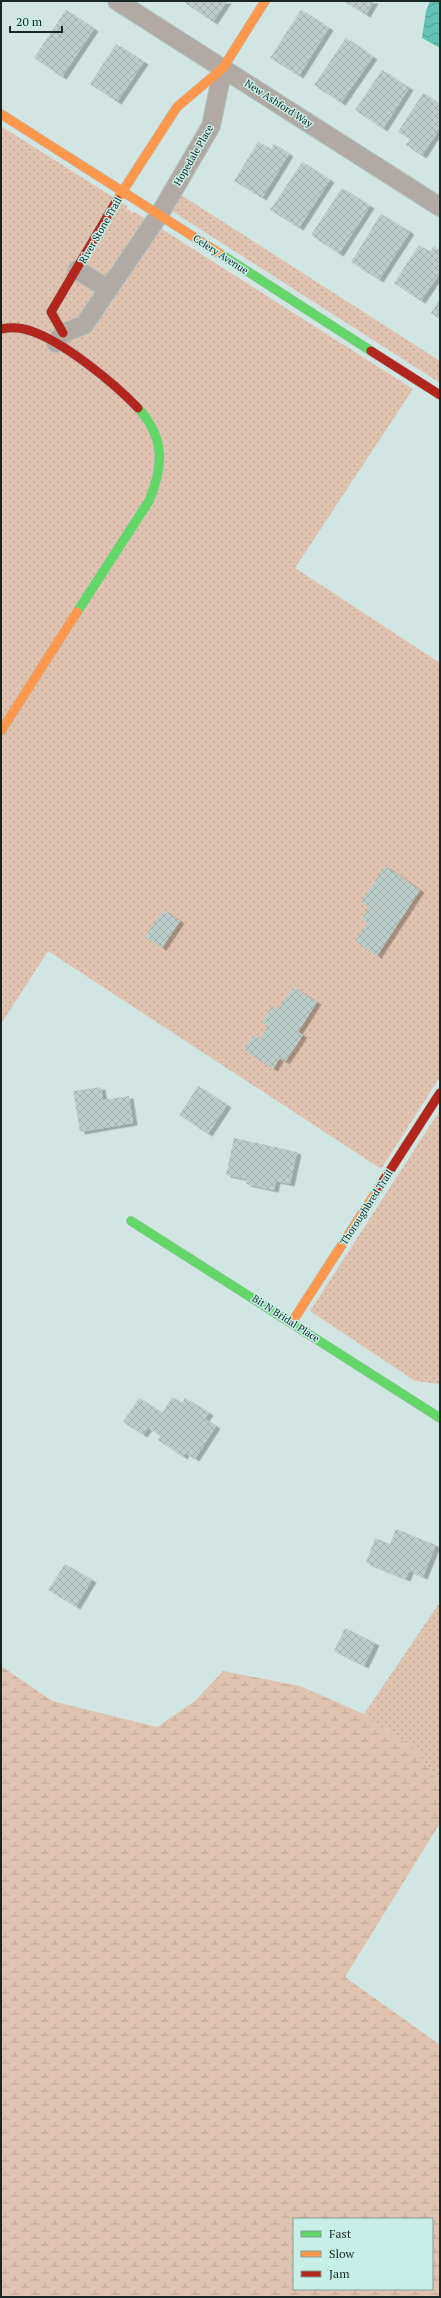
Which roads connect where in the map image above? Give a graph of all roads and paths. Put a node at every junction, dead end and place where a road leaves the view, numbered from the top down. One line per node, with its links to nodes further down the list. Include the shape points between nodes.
1 (117, 1): 3 (street, New Ashford Way)
2 (265, 1): 3 (street, Hopedale Place)
3 (223, 68): 5 (street, Hopedale Place, via 177,107); 6 (street, New Ashford Way); 7 (street, Hopedale Place, via 211,126)
4 (1, 114): 5 (street, Celery Avenue)
5 (122, 191): 7 (street, Celery Avenue); 8 (street, River Stone Trail)
6 (440, 207)
7 (159, 215): 9 (street); 12 (street, Celery Avenue)
8 (77, 270): 9 (street, River Stone Trail); 11 (street, River Stone Trail, via 52,312)
9 (108, 289): 11 (street, via 84,325)
10 (1, 329): 11 (street, via 11,326)
11 (59, 338): 13 (street, via 128,396 155,429 160,452 159,479 149,501)
12 (440, 395)
13 (1, 731)
14 (440, 1093): 16 (street, Thoroughbred Trail)
15 (131, 1221): 16 (street, Bit N Bridal Place)
16 (292, 1322): 17 (street, Bit N Bridal Place)
17 (440, 1418)

